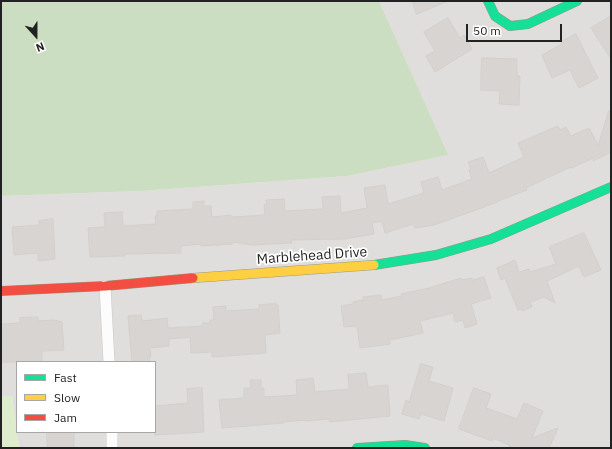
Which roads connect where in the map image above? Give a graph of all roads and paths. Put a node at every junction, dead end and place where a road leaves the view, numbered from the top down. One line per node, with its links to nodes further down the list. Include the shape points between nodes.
1 (488, 1): 2 (street, via 495,16 510,26 528,24)
2 (577, 1)
3 (611, 187): 4 (street, Marblehead Drive, via 492,238 436,255 369,266)
4 (105, 286): 5 (street, Marblehead Drive); 6 (street)
5 (1, 291)
6 (109, 361)
7 (112, 433): 8 (street)
8 (112, 448)
9 (358, 448): 10 (street, via 405,445)
10 (425, 448)

